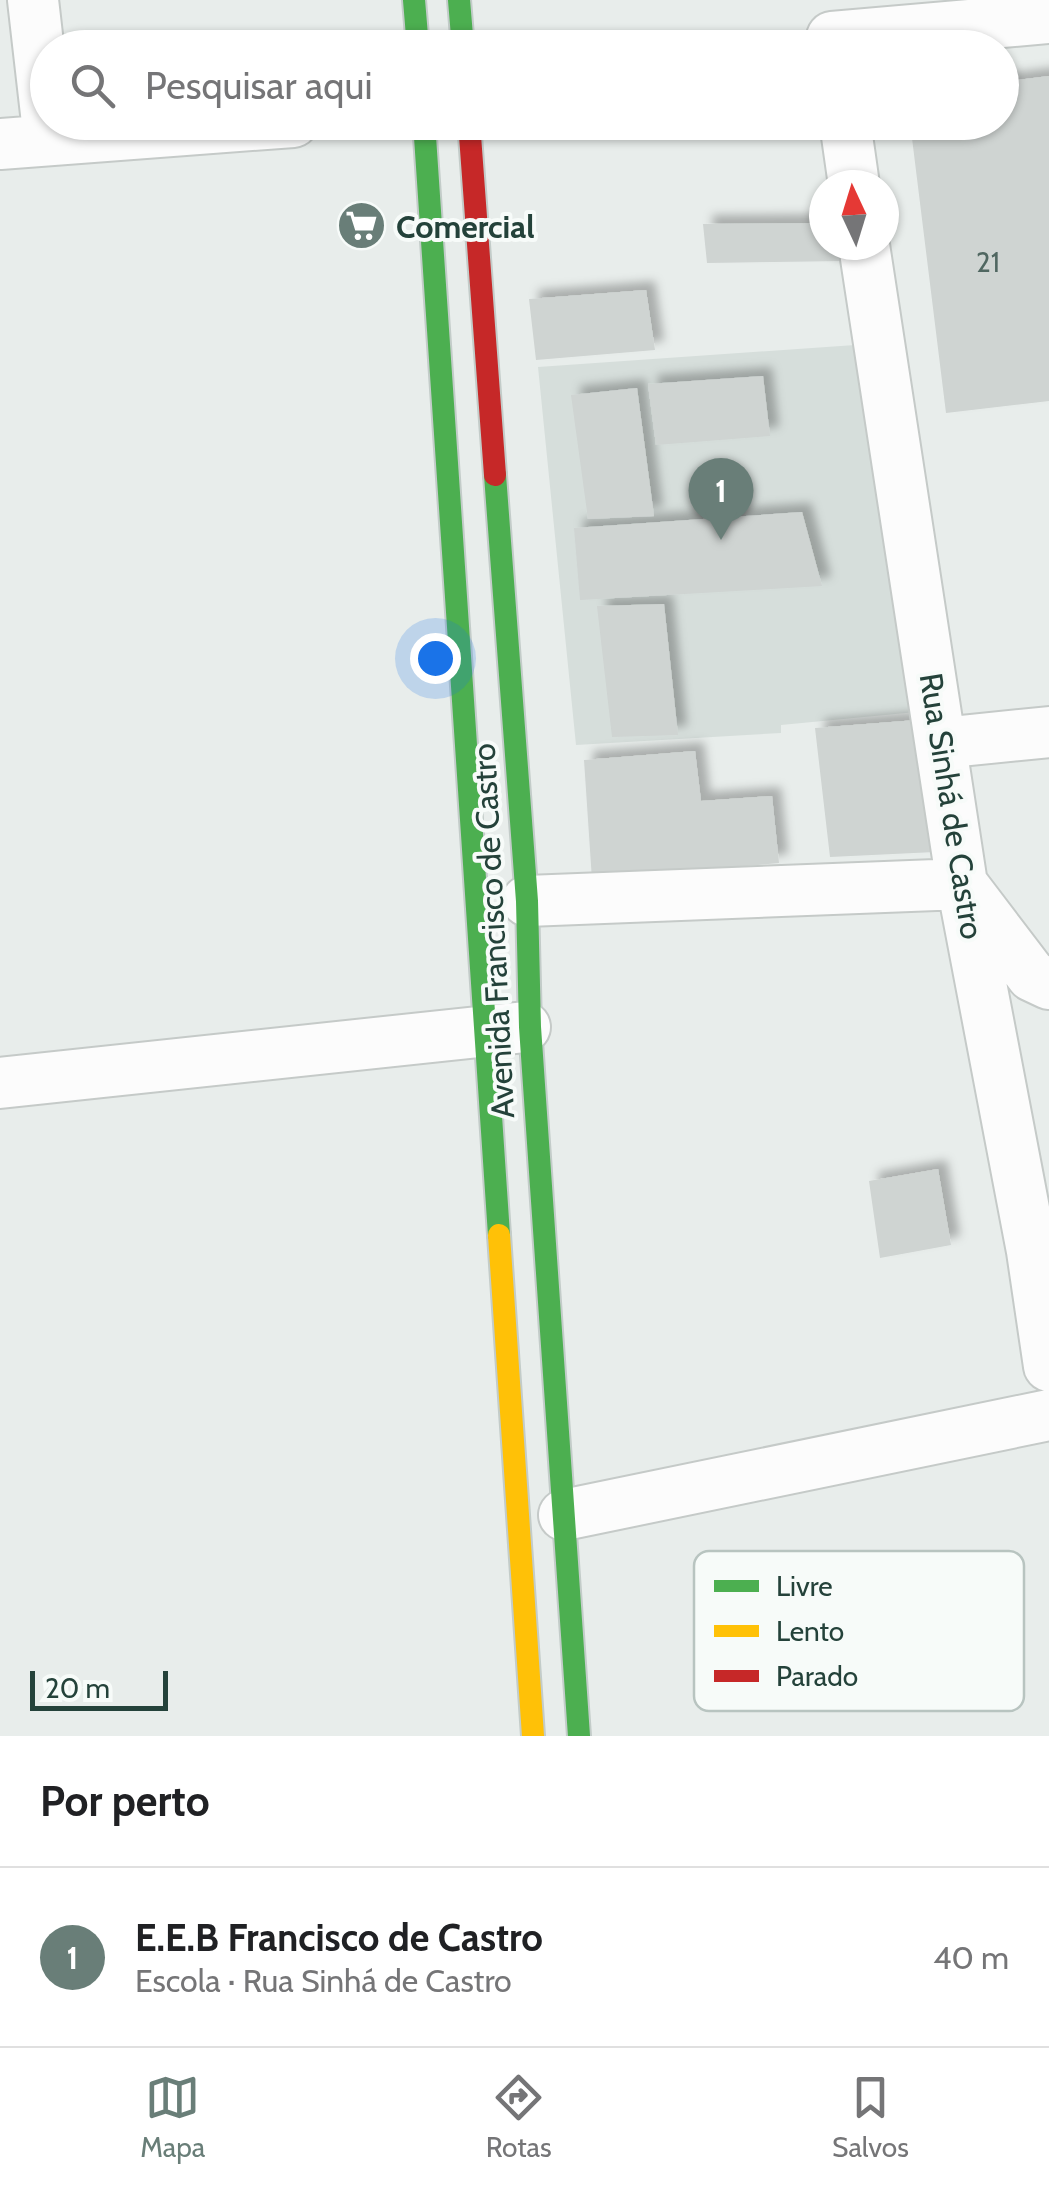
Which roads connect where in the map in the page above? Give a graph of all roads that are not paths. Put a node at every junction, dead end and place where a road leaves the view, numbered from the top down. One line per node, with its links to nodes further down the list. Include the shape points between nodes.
1 (33, 0): 6 (street)
2 (414, 0): 7 (main road)
3 (459, 0): 8 (main road)
4 (1049, 18): 5 (street)
5 (831, 28)
6 (37, 30)
7 (416, 30)
8 (462, 30)
9 (50, 140): 13 (street)
10 (426, 140): 21 (main road, Avenida Francisco de Castro)
11 (471, 140): 19 (main road, Avenida Francisco de Castro)
12 (848, 140): 14 (street)
13 (0, 144)
14 (852, 170)
15 (866, 260): 17 (street, Rua Sinhá de Castro)
16 (1049, 732): 17 (street)
17 (941, 742): 18 (street, Rua Sinhá de Castro)
18 (962, 884): 19 (street); 20 (street, via 1032,976); 23 (street, Rua Sinhá de Castro)
19 (527, 902): 21 (main road, Avenida Francisco de Castro)
20 (1049, 984)
21 (508, 1029): 22 (street); 26 (main road, Avenida Francisco de Castro); 27 (main road, Avenida Francisco de Castro)
22 (0, 1083)
23 (1040, 1250): 24 (street, Rua Sinhá de Castro)
24 (1049, 1366)
25 (1049, 1415): 26 (street)
26 (564, 1514): 28 (main road, Avenida Francisco de Castro)
27 (533, 1736)
28 (580, 1736)

